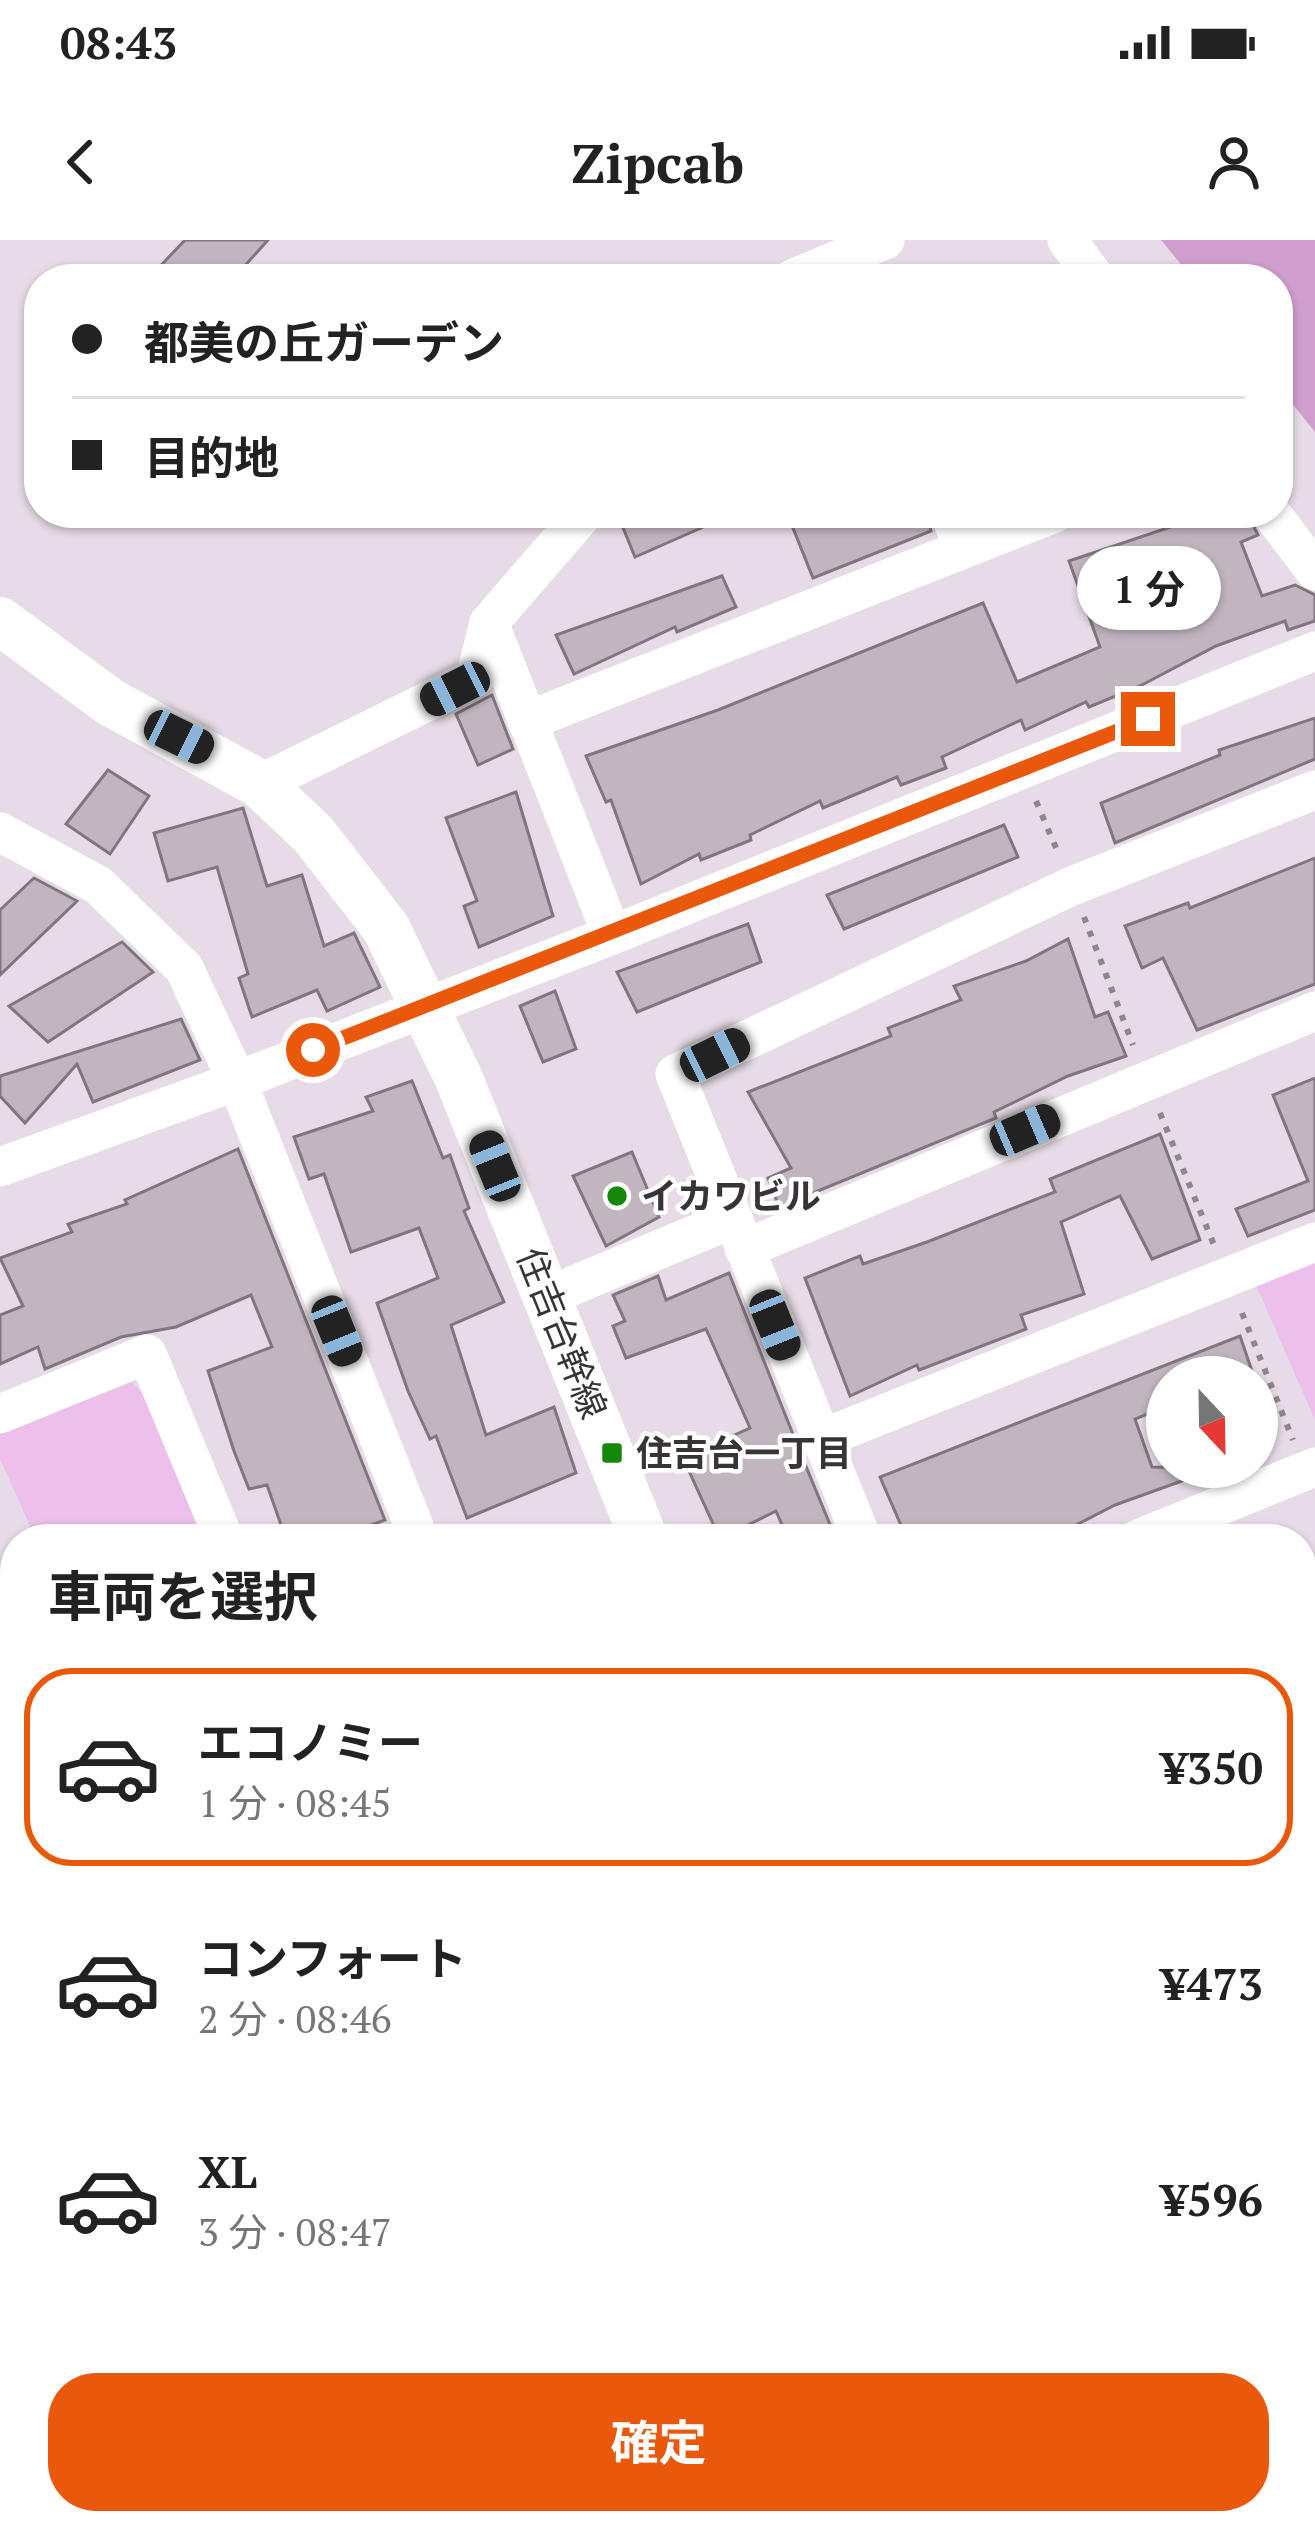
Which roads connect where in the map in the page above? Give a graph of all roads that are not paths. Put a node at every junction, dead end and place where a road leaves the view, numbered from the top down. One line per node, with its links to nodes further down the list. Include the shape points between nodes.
1 (571, 528): 6 (street)
2 (1282, 528): 4 (street)
3 (956, 531): 8 (street)
4 (1315, 571)
5 (0, 621): 9 (street, 住吉台幹線, via 110,702)
6 (489, 623): 8 (street); 9 (street, via 475,678)
7 (1315, 651): 12 (street)
8 (527, 721): 12 (street)
9 (260, 784): 13 (street, 住吉台幹線, via 314,834 386,928)
10 (1315, 790): 17 (street, via 1072,886 675,1074)
11 (0, 832): 15 (street, via 98,885 184,968)
12 (612, 934): 13 (street)
13 (425, 1004): 15 (street); 19 (street, 住吉台幹線)
14 (1315, 1011): 17 (street)
15 (238, 1081): 16 (street); 24 (street)
16 (0, 1167)
17 (738, 1234): 19 (street); 21 (street)
18 (1315, 1242): 21 (street)
19 (548, 1296): 25 (street, 住吉台幹線)
20 (0, 1414): 23 (street, via 147,1354)
21 (821, 1439): 26 (street)
22 (1310, 1469): 27 (street)
23 (218, 1524)
24 (413, 1524)
25 (638, 1524)
26 (856, 1524)
27 (1175, 1524)

